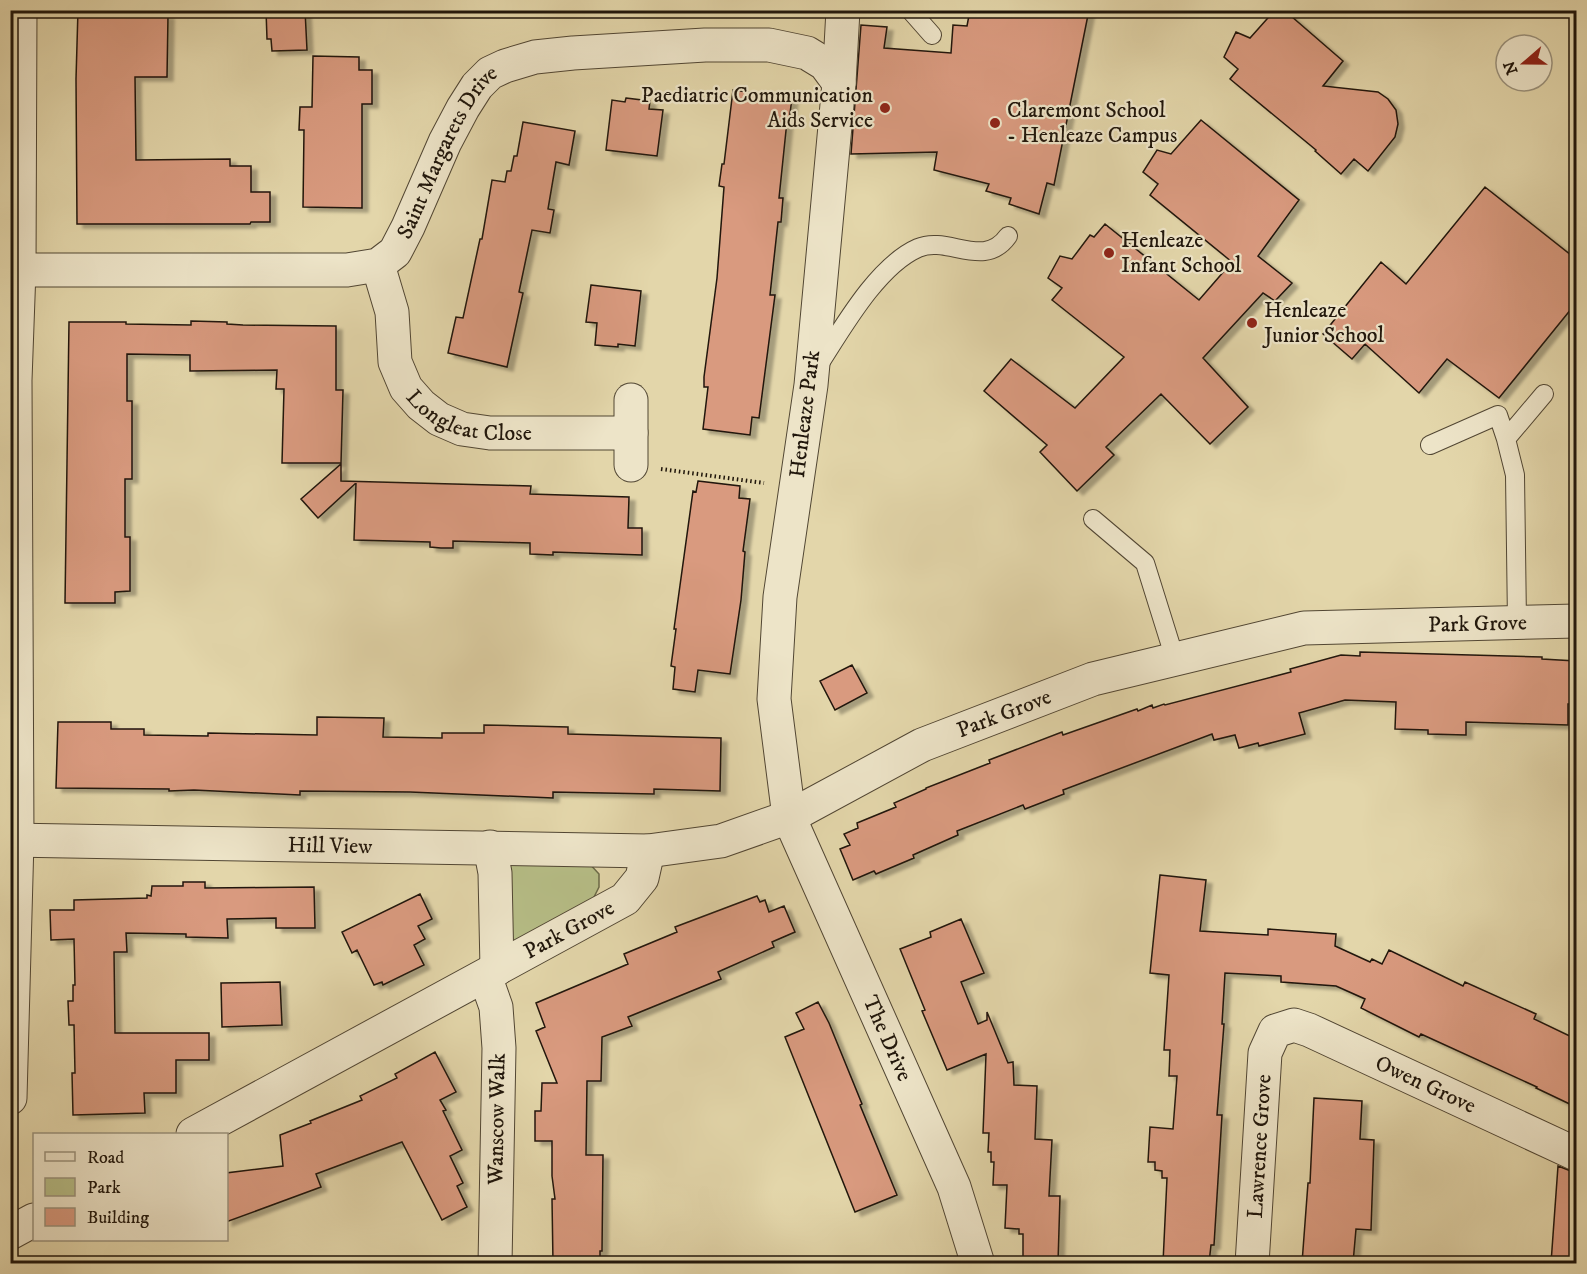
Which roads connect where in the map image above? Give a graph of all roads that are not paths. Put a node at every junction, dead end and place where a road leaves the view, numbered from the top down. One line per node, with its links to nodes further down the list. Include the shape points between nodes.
1 (20, 10): 8 (street)
2 (843, 10): 5 (street, Henleaze Park)
3 (910, 10): 4 (lane)
4 (932, 35)
5 (839, 83): 7 (street, Saint Margarets Drive, via 825,64 807,53 769,45 573,53 535,57 505,66 490,73 477,86 445,142 404,236 394,252); 9 (street, Henleaze Park)
6 (1008, 236): 9 (lane, via 1002,245 989,250 920,246 894,261 855,308)
7 (378, 265): 8 (street, via 347,270); 13 (street, Longleat Close, via 392,312 396,362 406,388 439,419 462,429 490,433)
8 (19, 270): 10 (street)
9 (812, 375): 21 (street, Henleaze Park, via 780,597 774,699)
10 (13, 380): 22 (street)
11 (1544, 394): 14 (lane)
12 (631, 400): 13 (street)
13 (632, 433): 16 (street)
14 (1506, 439): 15 (lane, via 1498,415); 19 (lane, via 1515,475)
15 (1430, 445)
16 (631, 465)
17 (1093, 519): 20 (lane, via 1145,563)
18 (1576, 621): 19 (street, Park Grove)
19 (1517, 622): 20 (street, Park Grove, via 1304,628)
20 (1175, 659): 21 (street, Park Grove, via 1093,679 922,745)
21 (789, 817): 24 (street, Park Grove, via 721,841); 33 (street, The Drive, via 954,1186)
22 (14, 840): 23 (street, Hill View); 27 (street)
23 (490, 847): 24 (street, Hill View); 25 (street, Park Grove, via 495,873)
24 (648, 851): 25 (street, Park Grove, via 642,878 625,899)
25 (491, 973): 28 (street, Park Grove); 32 (street, Wanscow Walk, via 499,1048)
26 (1275, 1031): 29 (street, Owen Grove, via 1294,1025 1309,1030); 34 (street, Lawrence Grove, via 1265,1053)
27 (10, 1098)
28 (195, 1133)
29 (1576, 1154)
30 (33, 1221): 31 (street)
31 (10, 1233)
32 (495, 1263)
33 (978, 1263)
34 (1252, 1263)

